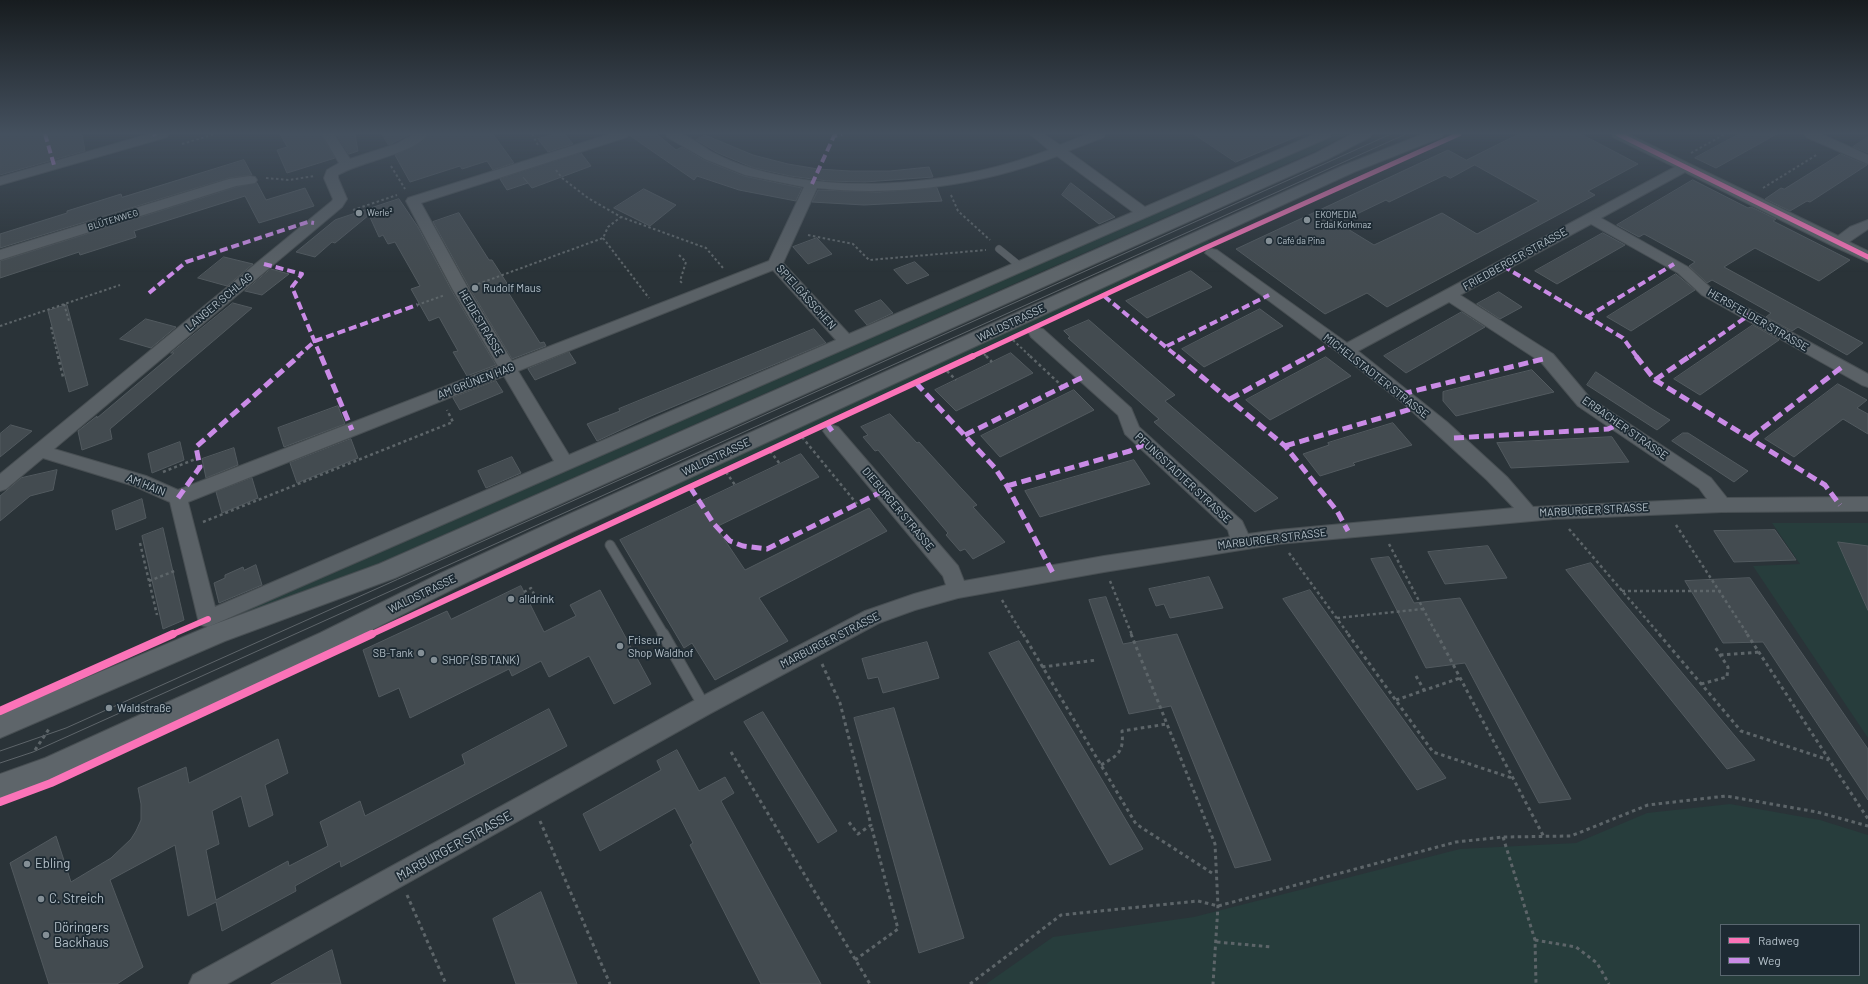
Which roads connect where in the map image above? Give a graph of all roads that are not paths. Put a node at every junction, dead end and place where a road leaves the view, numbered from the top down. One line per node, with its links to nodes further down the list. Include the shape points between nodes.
1 (250, 180): 19 (street, BLÜTENWEG, via 234,182)
2 (332, 180): 30 (street, LANGER SCHLAG, via 340,199 337,204)
3 (463, 180): 27 (street, HEIDESTRASSE, via 406,195)
4 (788, 180): 12 (street)
5 (944, 180): 12 (street, via 880,187)
6 (1099, 180): 13 (street)
7 (1220, 180): 13 (street)
8 (1268, 180): 41 (main road, via 394,568 216,634)
9 (1325, 180): 42 (main road, WALDSTRASSE, via 562,527 329,640)
10 (1653, 180): 14 (street, FRIEDBERGER STRASSE)
11 (1711, 180): 16 (street)
12 (812, 184): 21 (street, SPIELGÄSSCHEN)
13 (1144, 213): 22 (street)
14 (1590, 218): 23 (street, FRIEDBERGER STRASSE); 28 (street, HERSFELDER STRASSE, via 1684,270 1707,292)
15 (1868, 224): 16 (street)
16 (1838, 242): 20 (street)
17 (999, 249): 22 (lane)
18 (1212, 253): 26 (street, MICHELSTADTER STRASSE)
19 (0, 256)
20 (1868, 257)
21 (774, 264): 25 (street, SPIELGÄSSCHEN); 27 (street, AM GRÜNEN HAG)
22 (1020, 266): 25 (street)
23 (1449, 295): 26 (street, FRIEDBERGER STRASSE); 35 (street, ERBACHER STRASSE, via 1547,358 1584,402 1706,483)
24 (1037, 333): 37 (street, PFUNGSTADTER STRASSE, via 1124,412 1131,430 1235,526)
25 (847, 342): 31 (street)
26 (1346, 351): 36 (street, MICHELSTADTER STRASSE, via 1454,438 1517,497)
27 (508, 368): 31 (street, HEIDESTRASSE); 33 (street, AM GRÜNEN HAG)
28 (1868, 381)
29 (832, 431): 39 (street, DIEBURGER STRASSE, via 951,572)
30 (40, 451): 32 (street, LANGER SCHLAG); 33 (street, AM HAIN, via 140,481)
31 (565, 464): 33 (street, AM HAIN, via 208,619)
32 (0, 484)
33 (178, 498)
34 (1868, 504): 35 (street, MARBURGER STRASSE)
35 (1722, 505): 36 (street, MARBURGER STRASSE)
36 (1527, 513): 37 (street, MARBURGER STRASSE)
37 (1242, 542): 39 (street, MARBURGER STRASSE)
38 (610, 545): 40 (lane)
39 (958, 590): 40 (street, MARBURGER STRASSE, via 872,617)
40 (704, 706): 43 (street, MARBURGER STRASSE)
41 (0, 726)
42 (3, 790)
43 (202, 984)

